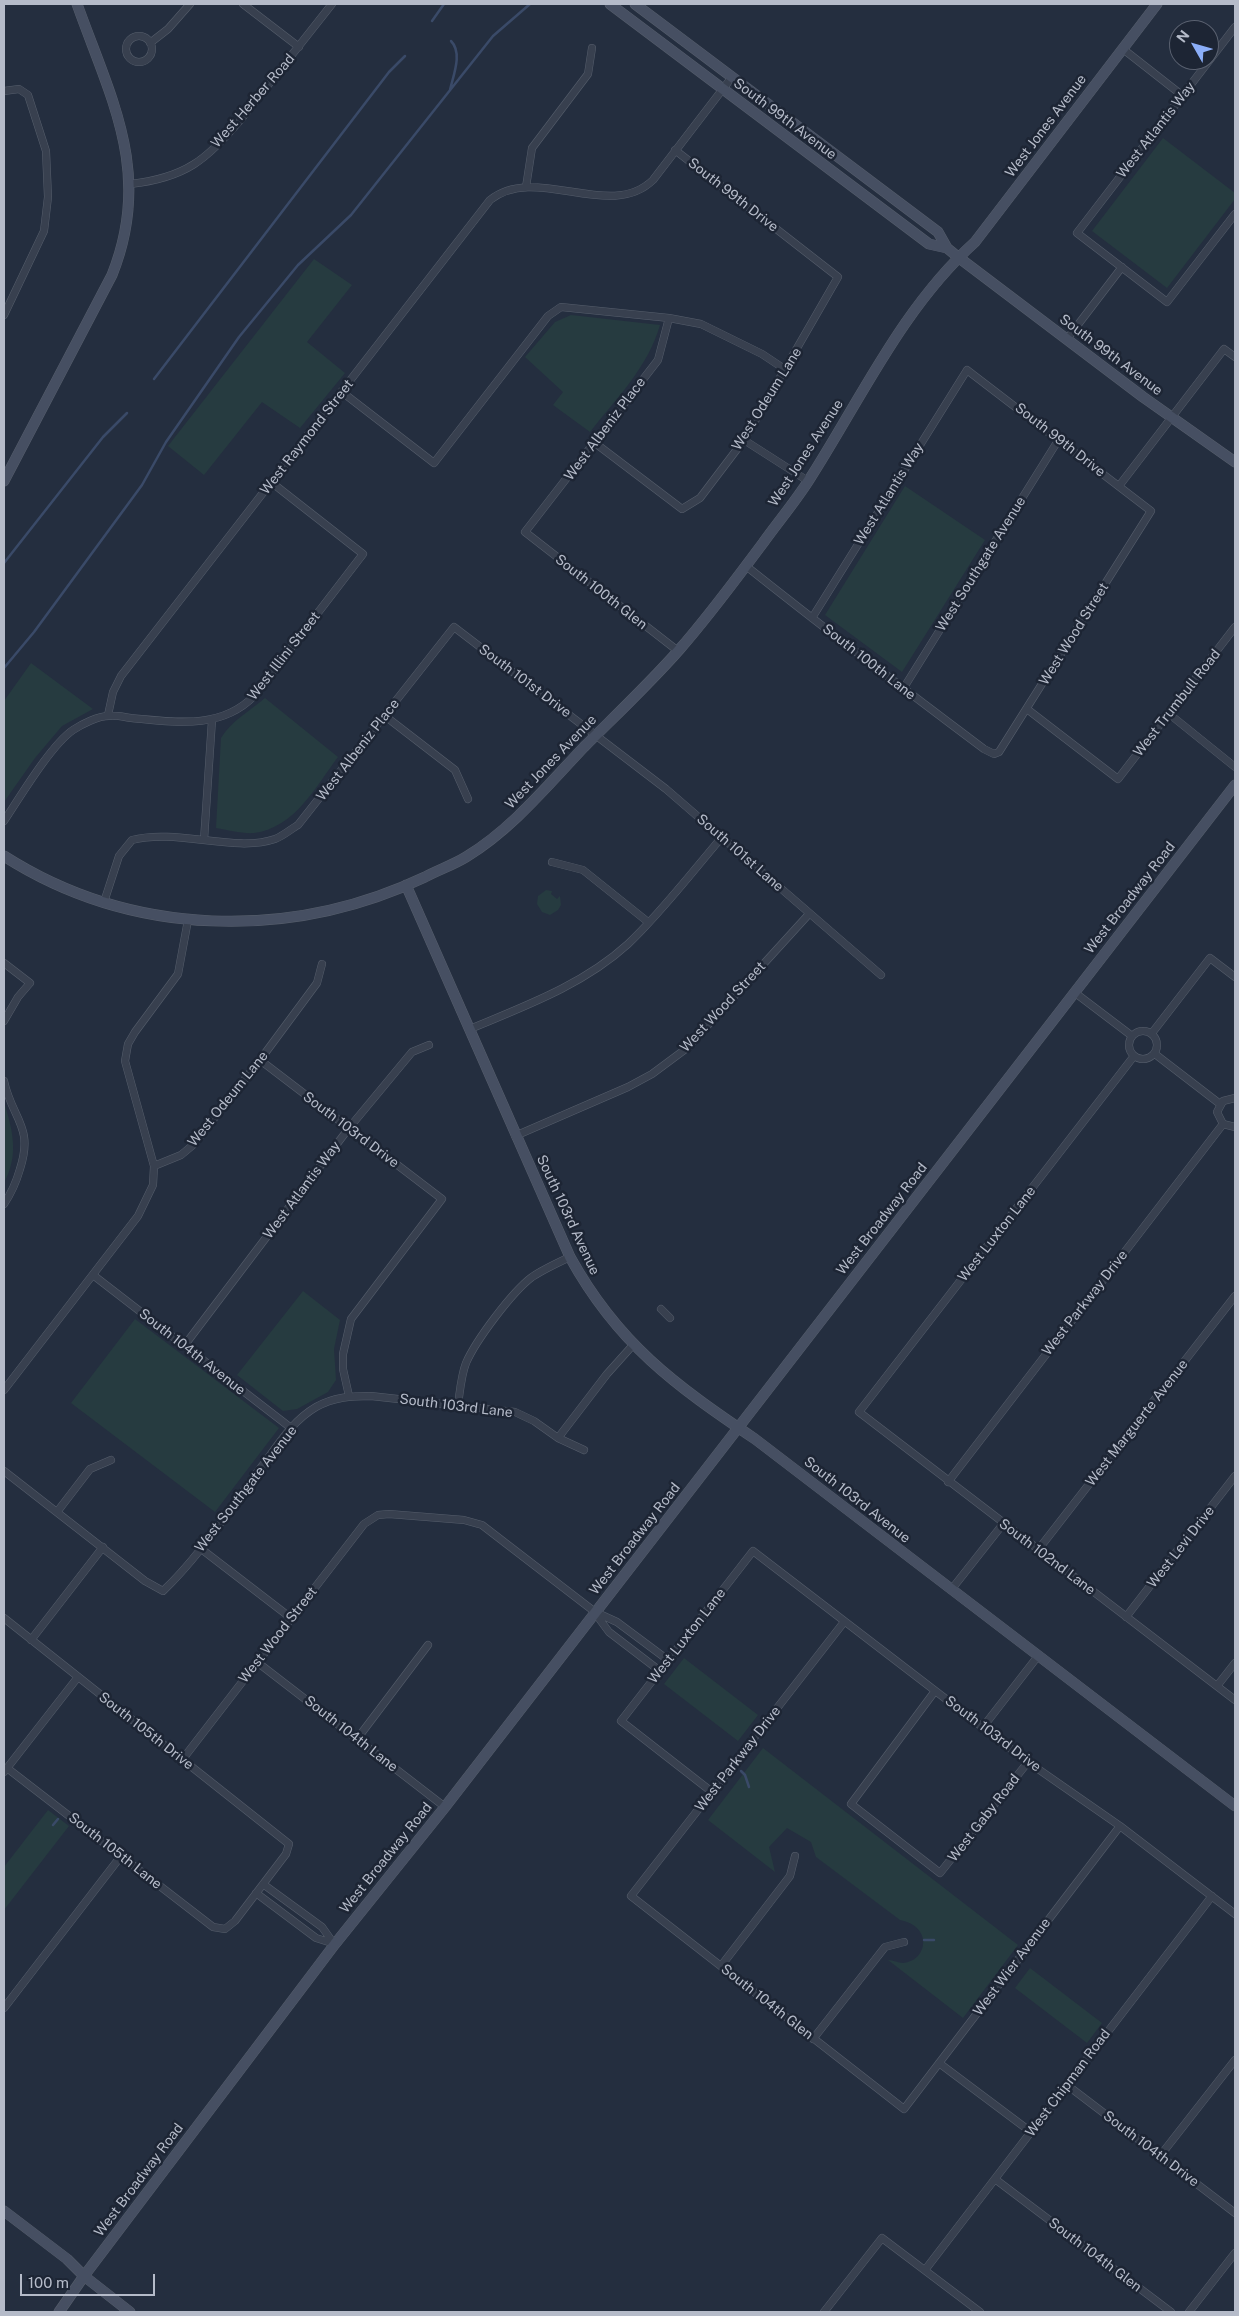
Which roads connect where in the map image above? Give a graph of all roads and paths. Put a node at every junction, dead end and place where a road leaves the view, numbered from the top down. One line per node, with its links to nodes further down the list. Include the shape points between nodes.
1 (77, 4): 19 (street, via 121,131)
2 (190, 4): 10 (street, via 168,29)
3 (243, 4): 11 (street)
4 (332, 4): 11 (street, West Herber Road)
5 (610, 4): 8 (street, South 99th Avenue)
6 (635, 4): 14 (street, South 99th Avenue)
7 (1157, 4): 13 (street, West Jones Avenue)
8 (623, 7): 15 (street, South 99th Avenue)
9 (1235, 27): 17 (street, West Atlantis Way)
10 (150, 43)
11 (299, 48): 19 (street, West Herber Road, via 226,137 203,158 170,178)
12 (592, 48): 20 (street, via 588,74 532,148)
13 (1122, 49): 17 (street); 23 (street, West Jones Avenue, via 975,242)
14 (732, 77): 15 (street); 22 (street, South 99th Avenue, via 938,232)
15 (723, 89): 18 (street); 22 (street, South 99th Avenue, via 929,244)
16 (4, 91): 26 (street, via 19,89 28,95 46,150 48,197 44,231)
17 (1183, 96): 24 (street, West Atlantis Way, via 1077,233)
18 (675, 150): 20 (street, West Raymond Street, via 647,186 621,196); 25 (street, South 99th Drive)
19 (130, 184): 38 (street, via 127,224 112,275)
20 (526, 187): 32 (street, West Raymond Street, via 498,193 490,200)
21 (1235, 214): 24 (street, via 1167,302)
22 (947, 248): 23 (street, South 99th Avenue)
23 (958, 257): 28 (street, South 99th Avenue); 39 (street, West Jones Avenue, via 891,344)
24 (1122, 267): 28 (street)
25 (838, 277): 30 (street, West Odeum Lane)
26 (4, 315)
27 (669, 318): 30 (street, via 710,328); 32 (street, via 561,307 548,316 434,463); 36 (street, West Albeniz Place, via 658,360)
28 (1067, 339): 33 (street, South 99th Avenue)
29 (1235, 357): 33 (street, via 1224,349)
30 (786, 370): 34 (street, West Odeum Lane)
31 (967, 370): 35 (street, South 99th Drive); 45 (street, West Atlantis Way)
32 (342, 392): 40 (street, West Raymond Street)
33 (1173, 418): 37 (street, South 99th Avenue); 41 (street)
34 (744, 440): 36 (street, West Odeum Lane, via 700,498 682,509); 39 (street)
35 (1059, 440): 41 (street, South 99th Drive); 49 (street, West Southgate Avenue)
36 (595, 443): 43 (street, West Albeniz Place)
37 (1235, 462)
38 (4, 481)
39 (808, 481): 44 (street, West Jones Avenue)
40 (272, 482): 52 (street, West Raymond Street, via 121,676 113,692); 54 (street, West Illini Street, via 363,554 254,696 238,710)
41 (1119, 486): 42 (street, South 99th Drive)
42 (1151, 512): 50 (street, West Wood Street)
43 (525, 532): 48 (street, South 100th Glen)
44 (746, 566): 45 (street, South 100th Lane); 48 (street, West Jones Avenue)
45 (812, 618): 49 (street, South 100th Lane)
46 (454, 627): 53 (street, West Albeniz Place); 55 (street, South 101st Drive)
47 (1235, 627): 51 (street, West Trumbull Road)
48 (678, 652): 55 (street, West Jones Avenue)
49 (903, 689): 56 (street, South 100th Lane)
50 (1027, 709): 51 (street, West Trumbull Road, via 1118,779); 56 (street, West Wood Street, via 999,752)
51 (1168, 714): 57 (street)
52 (108, 716): 54 (street, West Illini Street, via 189,723); 60 (street, via 72,730)
53 (385, 716): 59 (street, via 455,770); 62 (street, West Albeniz Place, via 298,825 277,839 258,843)
54 (212, 720): 62 (street)
55 (597, 734): 61 (street, South 101st Lane); 65 (street, West Jones Avenue, via 507,828 465,858)
56 (994, 754)
57 (1235, 767)
58 (1235, 785): 74 (street, West Broadway Road)
59 (468, 799)
60 (4, 821)
61 (722, 837): 67 (street, South 101st Lane); 69 (street)
62 (204, 840): 66 (street, West Albeniz Place, via 161,836 132,840 119,856)
63 (4, 856): 66 (street, via 60,886)
64 (552, 862): 69 (street, via 583,870)
65 (406, 886): 68 (street, via 336,909 296,917 253,922); 76 (street, South 103rd Avenue)
66 (104, 902): 68 (street)
67 (809, 914): 72 (street, South 101st Lane); 89 (street, West Wood Street, via 688,1048 628,1087)
68 (188, 920): 90 (street, via 178,974 135,1032 128,1044 125,1060)
69 (648, 922): 76 (street, via 623,948 576,982)
70 (4, 963): 75 (street, via 30,983)
71 (322, 964): 82 (street, West Odeum Lane, via 317,983)
72 (881, 975)
73 (1235, 977): 77 (street, via 1210,958)
74 (1074, 992): 78 (street); 104 (street, West Broadway Road)
75 (4, 1022)
76 (470, 1029): 89 (street, South 103rd Avenue)
77 (1152, 1033): 78 (street, via 1143,1031); 80 (street, via 1158,1045)
78 (1132, 1036): 81 (street, via 1129,1047)
79 (429, 1045): 88 (street, West Atlantis Way, via 412,1052)
80 (1155, 1054): 81 (street, via 1145,1059); 85 (street)
81 (1134, 1056): 102 (street, West Luxton Lane)
82 (260, 1060): 88 (street, South 103rd Drive); 90 (street, West Odeum Lane, via 193,1145 181,1155)
83 (4, 1081): 91 (street, via 27,1145 13,1191)
84 (1235, 1098): 85 (street)
85 (1220, 1104): 86 (street, via 1217,1112)
86 (1223, 1124): 87 (street); 110 (street, West Parkway Drive)
87 (1235, 1127)
88 (349, 1128): 98 (street, West Atlantis Way); 100 (street, South 103rd Drive, via 442,1199 351,1319 343,1354)
89 (516, 1136): 92 (street, South 103rd Avenue)
90 (154, 1166): 93 (street, via 153,1185 146,1202)
91 (4, 1204)
92 (570, 1257): 97 (street, South 103rd Avenue, via 598,1302); 101 (street, via 531,1278 489,1327 466,1363)
93 (93, 1275): 98 (street, South 104th Avenue); 99 (street)
94 (1235, 1296): 115 (street, West Marguerte Avenue)
95 (661, 1309): 96 (street)
96 (670, 1318)
97 (633, 1345): 104 (street, South 103rd Avenue, via 674,1381); 105 (street)
98 (184, 1346): 103 (street, South 104th Avenue)
99 (4, 1390)
100 (349, 1396): 101 (street, South 103rd Lane); 103 (street, West Southgate Avenue, via 315,1408)
101 (458, 1405): 105 (street, South 103rd Lane, via 515,1412)
102 (859, 1412): 110 (street, South 102nd Lane)
103 (291, 1428): 114 (street, West Southgate Avenue)
104 (738, 1428): 117 (street, South 103rd Avenue); 118 (street, West Broadway Road)
105 (558, 1438): 106 (street, South 103rd Lane)
106 (584, 1450)
107 (111, 1460): 111 (street, via 90,1468)
108 (4, 1471): 111 (street)
109 (1235, 1476): 119 (street, West Levi Drive)
110 (948, 1482): 112 (street, South 102nd Lane)
111 (57, 1512): 113 (street)
112 (1003, 1524): 115 (street, South 102nd Lane); 117 (street)
113 (102, 1547): 114 (street, West Southgate Avenue, via 163,1592); 123 (street)
114 (200, 1548): 121 (street)
115 (1038, 1550): 119 (street, South 102nd Lane)
116 (753, 1551): 122 (street, South 103rd Drive); 126 (street, West Luxton Lane)
117 (951, 1590): 125 (street, South 103rd Avenue)
118 (595, 1612): 121 (street, West Wood Street, via 482,1525 464,1520 389,1514 378,1515 364,1524); 126 (street, via 617,1622); 129 (street, via 609,1632); 141 (street, West Broadway Road)
119 (1126, 1617): 131 (street, South 102nd Lane)
120 (4, 1618): 123 (street, South 105th Drive)
121 (291, 1618): 127 (street, West Wood Street)
122 (844, 1622): 132 (street, South 103rd Drive); 139 (street, West Parkway Drive)
123 (32, 1640): 130 (street, South 105th Drive)
124 (428, 1645): 135 (street)
125 (1038, 1656): 134 (street); 140 (street, South 103rd Avenue)
126 (668, 1660): 129 (street, West Luxton Lane)
127 (257, 1662): 135 (street, South 104th Lane); 136 (street, West Wood Street)
128 (1235, 1663): 131 (street)
129 (660, 1670): 139 (street, West Luxton Lane, via 620,1721)
130 (78, 1677): 136 (street, South 105th Drive); 138 (street)
131 (1217, 1686): 133 (street, South 102nd Lane)
132 (935, 1691): 134 (street, South 103rd Drive); 137 (street, West Gaby Road, via 851,1804 940,1874)
133 (1235, 1700)
134 (983, 1726): 137 (street, South 103rd Drive)
135 (357, 1739): 141 (street, South 104th Lane)
136 (182, 1760): 145 (street, South 105th Drive, via 289,1844 286,1854)
137 (1028, 1762): 142 (street, South 103rd Drive)
138 (6, 1770): 143 (street, South 105th Lane)
139 (712, 1792): 147 (street, West Parkway Drive)
140 (1235, 1806)
141 (445, 1807): 151 (street, West Broadway Road)
142 (1120, 1826): 148 (street, South 103rd Drive); 156 (street, West Wier Avenue)
143 (121, 1856): 146 (street, South 105th Lane, via 213,1927 225,1929); 153 (street)
144 (794, 1856): 152 (street, via 790,1876)
145 (263, 1884): 146 (street); 151 (street, via 322,1927)
146 (256, 1893): 151 (street, via 316,1938)
147 (631, 1896): 152 (street, South 104th Glen)
148 (1212, 1896): 149 (street, South 103rd Drive); 157 (street, West Chipman Road)
149 (1235, 1914)
150 (904, 1942): 154 (street, via 885,1947)
151 (335, 1944): 166 (street, West Broadway Road)
152 (721, 1966): 154 (street, South 104th Glen)
153 (4, 2008)
154 (813, 2039): 158 (street, South 104th Glen)
155 (1235, 2060): 160 (street)
156 (939, 2063): 158 (street, West Wier Avenue); 159 (street)
157 (1067, 2085): 159 (street, West Chipman Road); 160 (street, South 104th Drive)
158 (904, 2109)
159 (1031, 2132): 161 (street, West Chipman Road)
160 (1160, 2156): 163 (street, South 104th Drive)
161 (995, 2179): 165 (street, West Chipman Road); 173 (street, South 104th Glen)
162 (4, 2211): 166 (street)
163 (1235, 2213)
164 (1235, 2253): 174 (street)
165 (925, 2270): 167 (street); 170 (street, via 882,2238)
166 (84, 2276): 168 (street, West Broadway Road); 169 (street)
167 (970, 2305): 171 (street); 172 (street)
168 (59, 2312)
169 (130, 2312)
170 (824, 2312)
171 (965, 2312)
172 (980, 2312)
173 (1171, 2312)
174 (1189, 2312)

